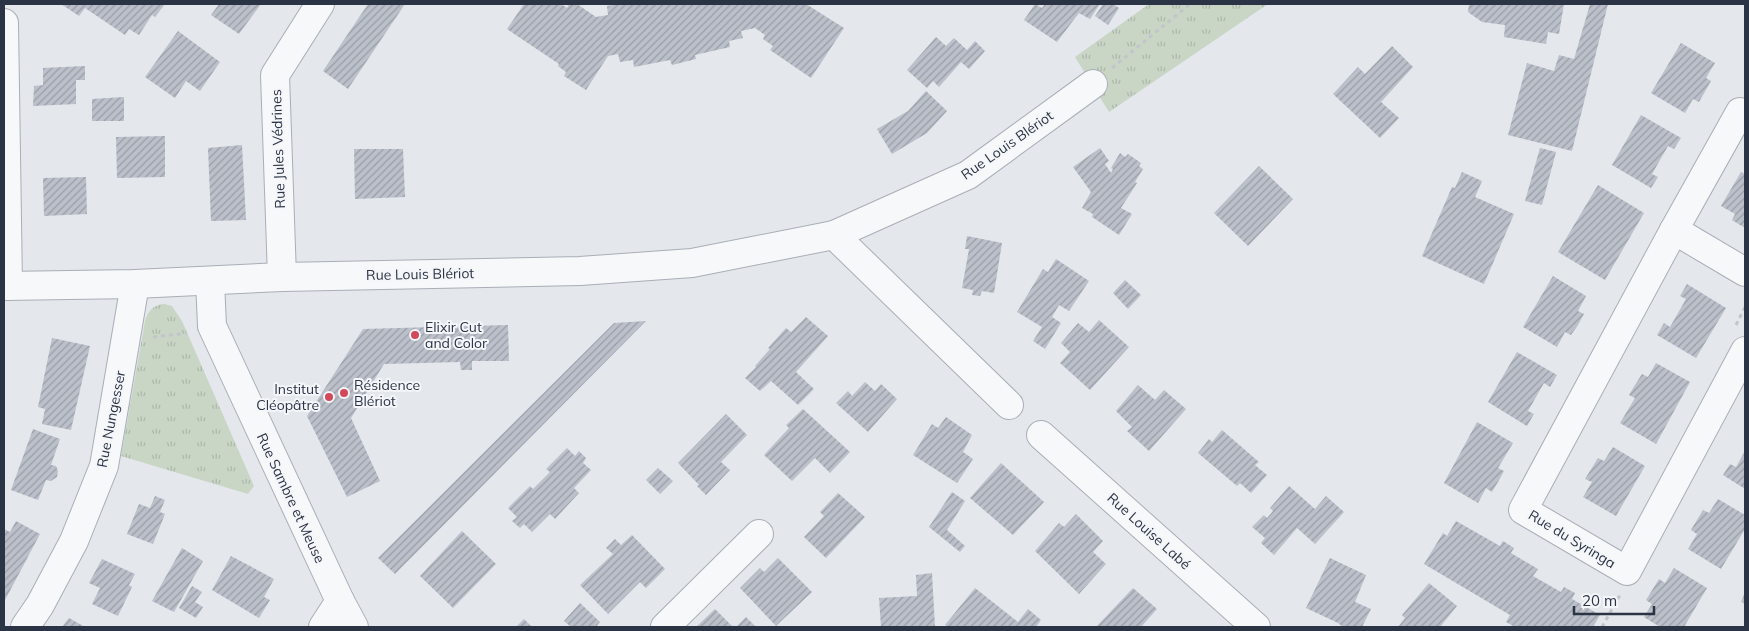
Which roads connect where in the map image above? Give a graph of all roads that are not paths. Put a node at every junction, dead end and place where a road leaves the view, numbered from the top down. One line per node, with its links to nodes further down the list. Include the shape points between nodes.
1 (320, 4): 8 (street, Rue Jules Védrines, via 275,75)
2 (4, 24): 11 (street)
3 (1093, 84): 6 (street, Rue Louis Blériot, via 968,175)
4 (1740, 112): 5 (street, Rue du Syringa)
5 (1674, 230): 7 (street); 12 (street, Rue du Syringa, via 1523,510 1626,571)
6 (834, 235): 8 (street, Rue Louis Blériot, via 692,263 580,271); 13 (street)
7 (1745, 272)
8 (282, 277): 9 (street, Rue Louis Blériot)
9 (210, 281): 10 (street, Rue Louis Blériot); 16 (street, Rue Sambre et Meuse, via 212,326)
10 (135, 284): 11 (street, Rue Louis Blériot); 17 (street, Rue Nungesser, via 104,466 74,541 40,606)
11 (6, 286)
12 (1745, 351)
13 (1009, 405)
14 (1041, 435): 21 (street, Rue Louise Labé)
15 (759, 534): 20 (street)
16 (340, 601): 18 (street); 19 (street, Rue Sambre et Meuse)
17 (25, 627)
18 (323, 627)
19 (354, 627)
20 (666, 627)
21 (1256, 627)

